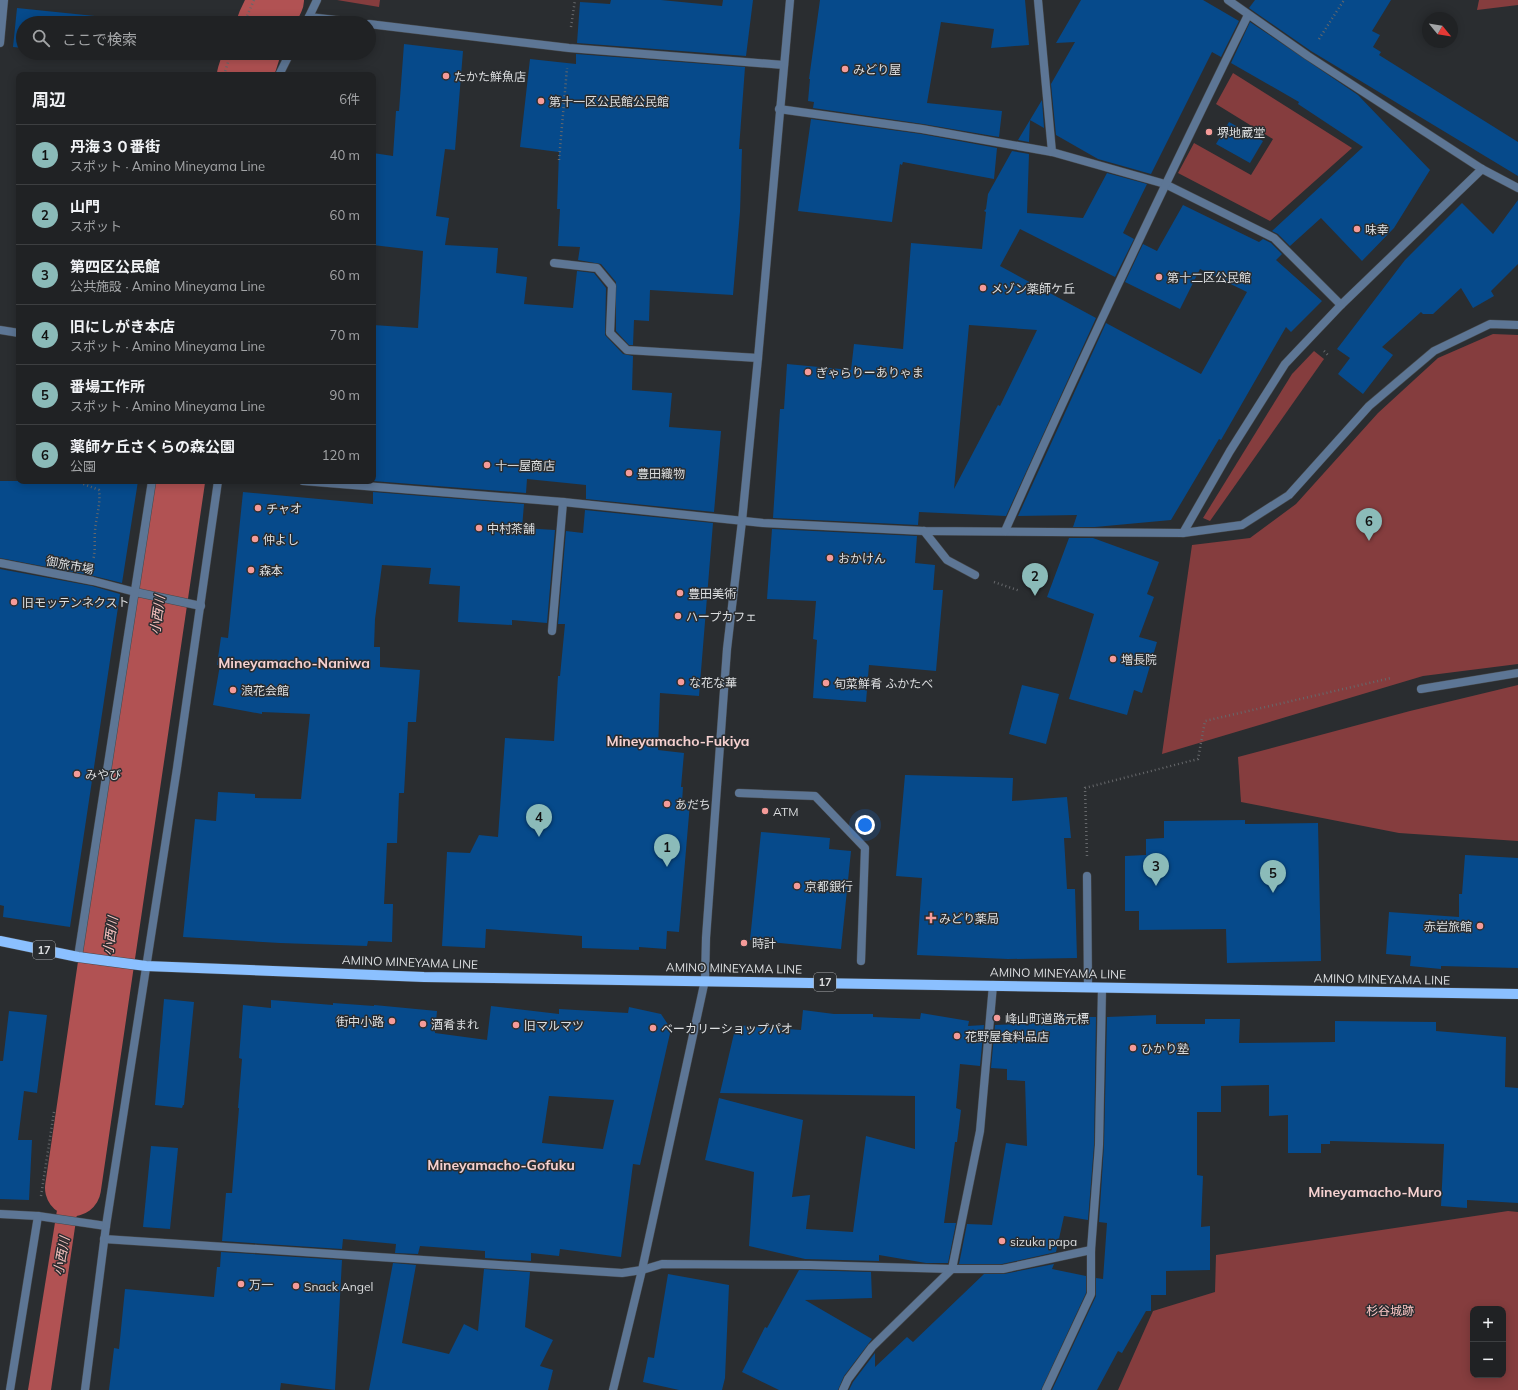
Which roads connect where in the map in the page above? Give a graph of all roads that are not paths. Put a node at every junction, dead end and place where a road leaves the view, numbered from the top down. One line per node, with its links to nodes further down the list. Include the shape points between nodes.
1 (4, 0): 9 (street)
2 (317, 0): 7 (street)
3 (790, 0): 11 (street)
4 (1038, 0): 14 (street)
5 (1228, 0): 6 (street)
6 (1248, 15): 15 (street); 16 (street)
7 (309, 16)
8 (376, 25): 11 (street, via 569,48)
9 (0, 43)
10 (286, 60): 12 (street)
11 (784, 65): 13 (street)
12 (280, 72)
13 (779, 109): 14 (street, via 922,129); 23 (street)
14 (1052, 152): 16 (street)
15 (1482, 169): 17 (street); 19 (street)
16 (1165, 184): 19 (street, via 1274,238); 30 (street)
17 (1518, 188)
18 (554, 263): 23 (street, via 597,268 612,286 610,333 627,350)
19 (1341, 305): 31 (street, via 1285,364 1230,451)
20 (1518, 326): 31 (street, via 1490,324 1434,350 1370,406 1289,495 1242,526)
21 (0, 330): 22 (street)
22 (16, 333)
23 (758, 358): 28 (street)
24 (152, 484): 34 (street)
25 (218, 484): 35 (street)
26 (340, 484): 27 (street)
27 (564, 502): 28 (street); 36 (street)
28 (742, 521): 29 (street); 45 (street, via 727,650)
29 (924, 531): 30 (street); 33 (street, via 947,560)
30 (1004, 531): 31 (street)
31 (1183, 533)
32 (0, 563): 34 (street, 御旅市場)
33 (975, 576)
34 (138, 592): 35 (street, 御旅市場); 42 (street)
35 (201, 606): 44 (street)
36 (552, 631)
37 (1518, 673): 38 (street)
38 (1421, 689)
39 (739, 793): 43 (street, via 815,796 865,848)
40 (1087, 876): 47 (street)
41 (0, 941): 42 (main road, AMINO MINEYAMA LINE / 17)
42 (83, 958): 44 (main road, AMINO MINEYAMA LINE / 17)
43 (861, 961)
44 (146, 966): 45 (main road, AMINO MINEYAMA LINE / 17, via 424,977); 52 (street)
45 (705, 980): 46 (main road, AMINO MINEYAMA LINE / 17); 56 (street)
46 (993, 985): 47 (main road, AMINO MINEYAMA LINE / 17); 55 (street, via 980,1132)
47 (1088, 987): 48 (main road, AMINO MINEYAMA LINE / 17)
48 (1102, 988): 49 (main road, AMINO MINEYAMA LINE / 17); 54 (street, via 1099,1145)
49 (1518, 994)
50 (0, 1214): 51 (street)
51 (42, 1216): 52 (street); 57 (street)
52 (106, 1226): 53 (street)
53 (104, 1239): 56 (street, via 622,1273); 58 (street)
54 (1092, 1250): 55 (street, via 1003,1269); 61 (street, via 1091,1294)
55 (952, 1269): 56 (street, via 662,1264); 60 (street, via 872,1347)
56 (642, 1270): 59 (street)
57 (10, 1390)
58 (84, 1390)
59 (613, 1390)
60 (843, 1390)
61 (1046, 1390)

